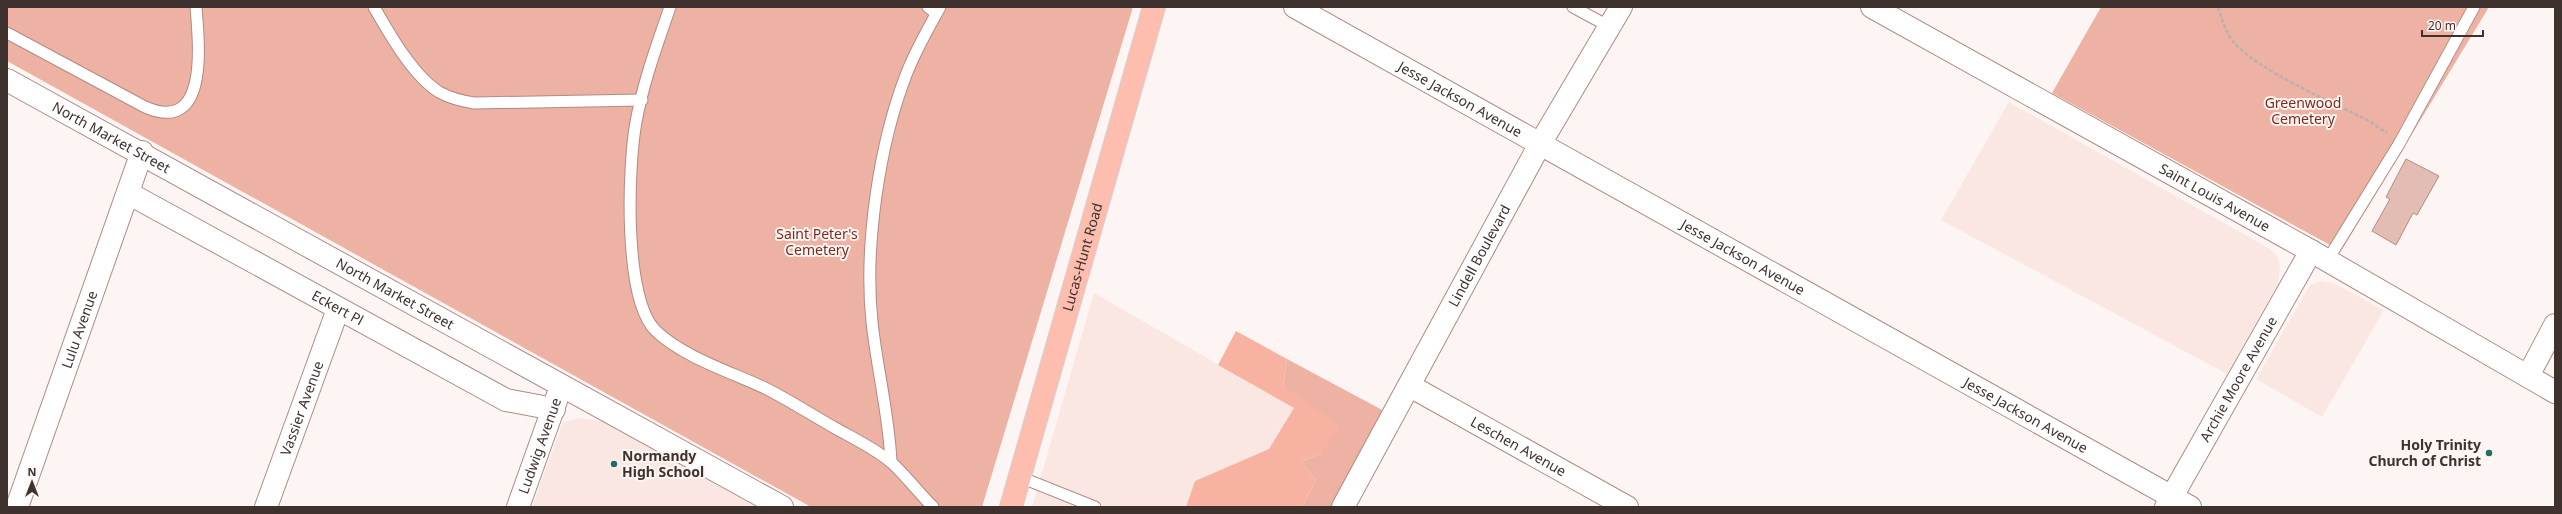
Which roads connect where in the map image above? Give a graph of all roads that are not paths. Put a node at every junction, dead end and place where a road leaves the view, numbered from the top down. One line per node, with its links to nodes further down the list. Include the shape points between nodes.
1 (196, 7): 12 (lane, via 198,60 195,85 188,102 180,111 170,114 157,113)
2 (374, 7): 14 (lane, via 400,50 421,75 438,91 454,99 474,103)
3 (670, 7): 14 (lane)
4 (1154, 7): 27 (main road, Lucas-Hunt Road)
5 (1295, 7): 15 (street, Jesse Jackson Avenue)
6 (1573, 7): 11 (lane)
7 (1621, 7): 11 (street, Lindell Boulevard)
8 (2474, 7): 18 (lane, via 2399,144)
9 (935, 9): 26 (lane, via 906,76 894,114 880,172 875,213 870,267 872,321 890,433)
10 (1882, 9): 18 (street, Saint Louis Avenue)
11 (1610, 27): 15 (street, Lindell Boulevard)
12 (7, 33)
13 (7, 80): 16 (street, North Market Street)
14 (642, 100): 26 (lane, via 636,122 630,183 633,260 643,310 654,330 670,344 767,389)
15 (1540, 144): 23 (street, Lindell Boulevard); 28 (street, Jesse Jackson Avenue)
16 (142, 152): 17 (street, Lulu Avenue); 22 (street, North Market Street)
17 (128, 193): 19 (street, Eckert Pl); 29 (street, Lulu Avenue)
18 (2319, 256): 21 (street, Saint Louis Avenue); 28 (street, Archie Moore Avenue)
19 (338, 309): 25 (street, Eckert Pl, via 506,400); 30 (street, Vassier Avenue)
20 (2555, 325): 21 (street)
21 (2528, 376): 24 (street, Saint Louis Avenue)
22 (562, 385): 25 (street, Ludwig Avenue); 32 (street, North Market Street)
23 (1410, 386): 36 (street, Lindell Boulevard); 37 (street, Leschen Avenue)
24 (2555, 392)
25 (554, 409): 31 (street, Ludwig Avenue)
26 (891, 462): 33 (lane)
27 (1020, 477): 34 (main road, Lucas-Hunt Road); 35 (lane)
28 (2176, 504)
29 (17, 507)
30 (266, 507)
31 (518, 507)
32 (782, 507)
33 (933, 507)
34 (1011, 507)
35 (1095, 507)
36 (1343, 507)
37 (1627, 507)

